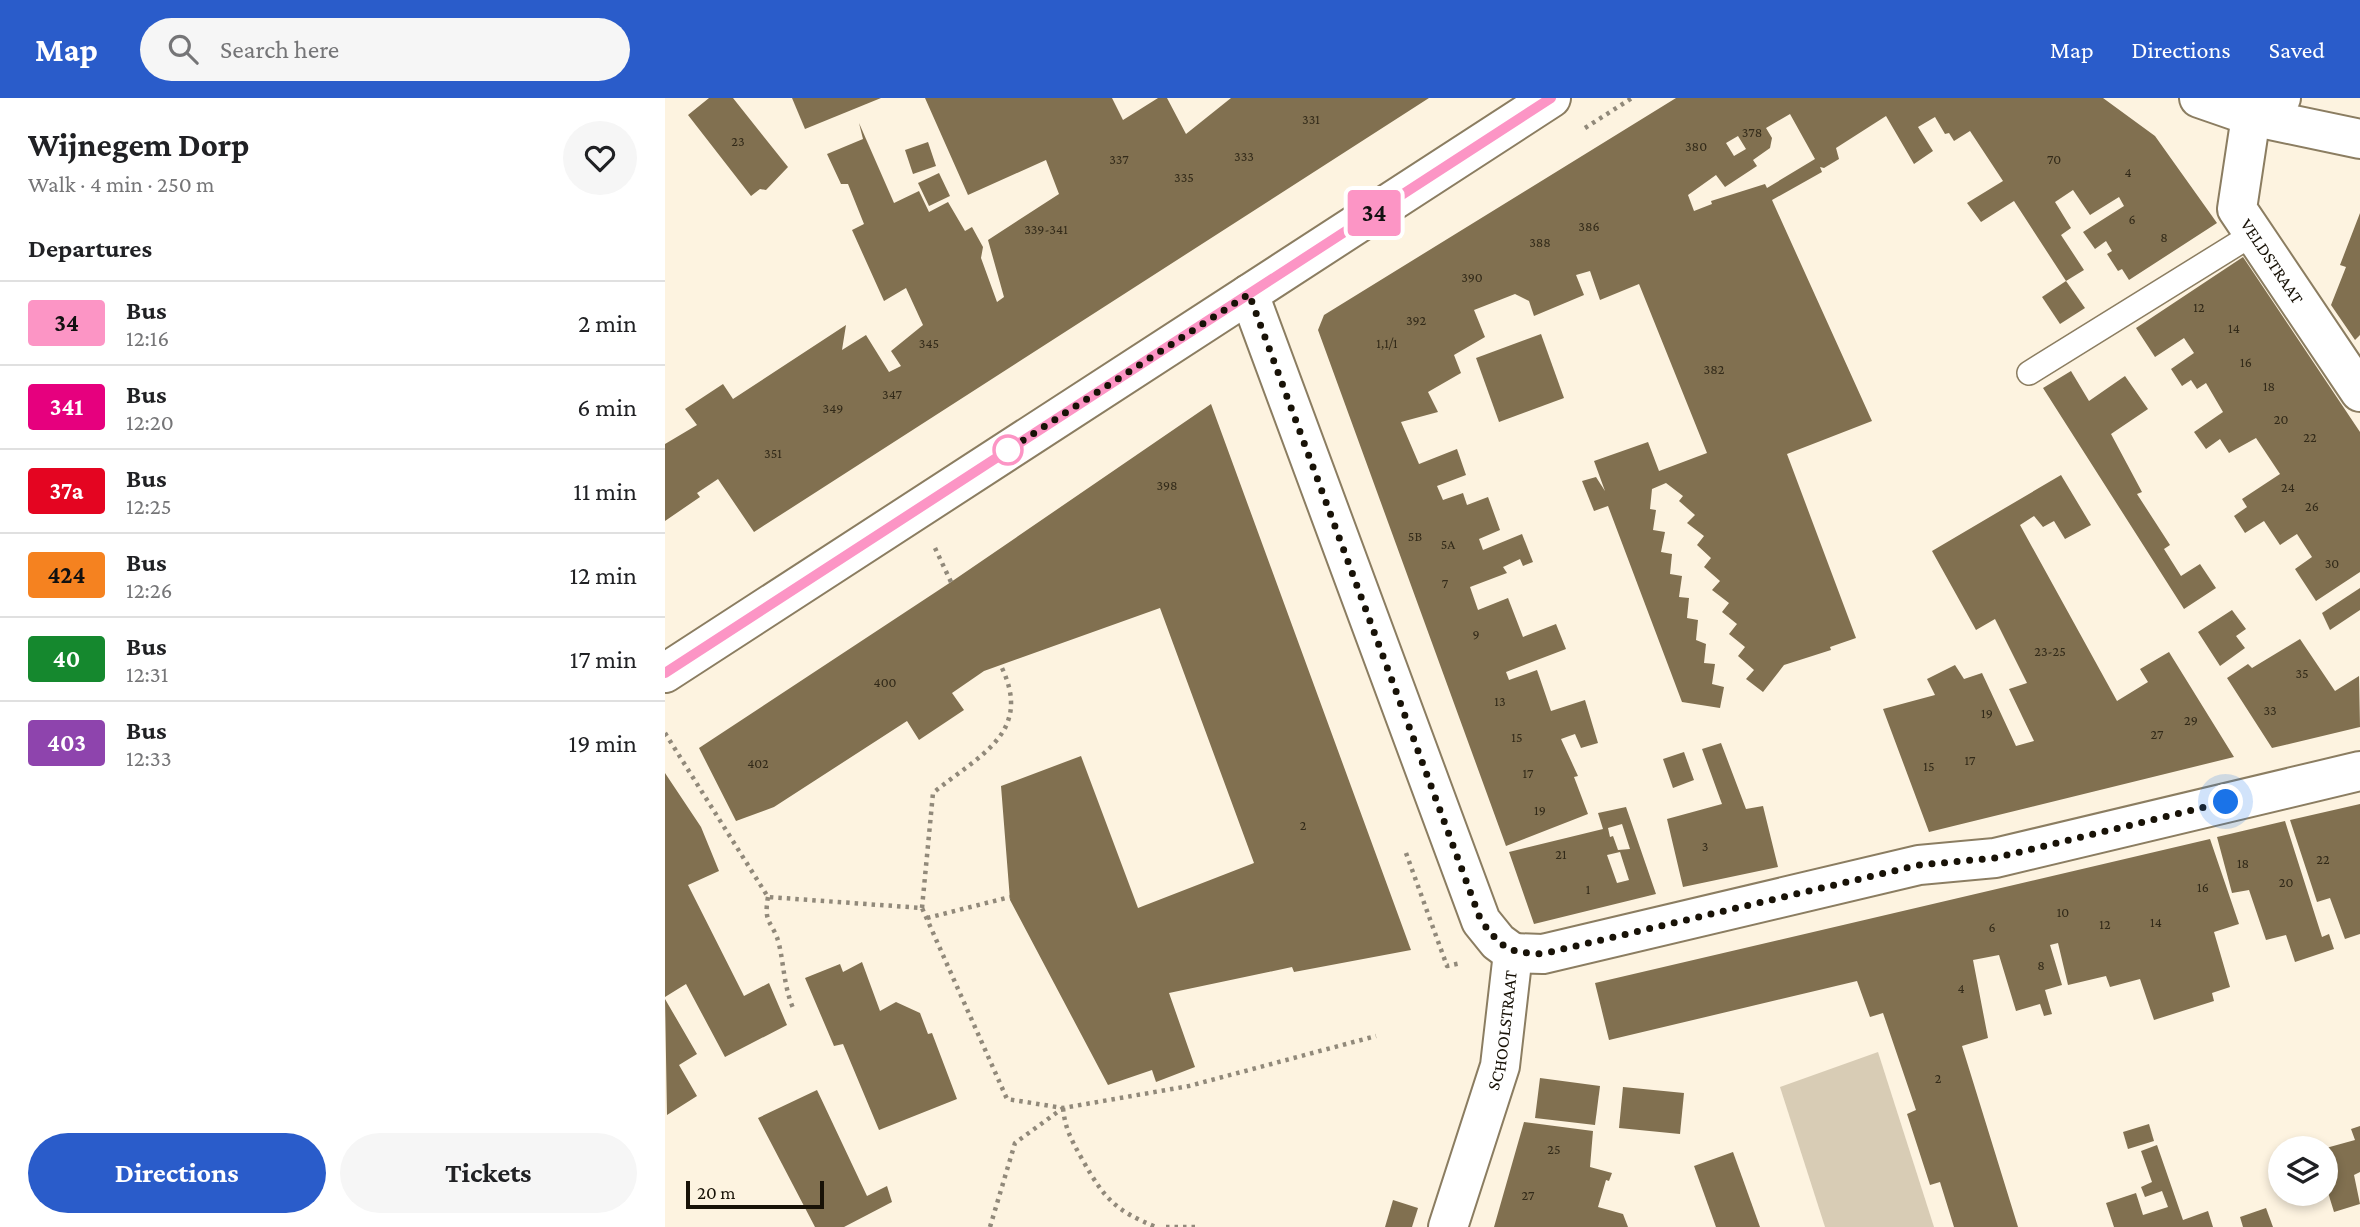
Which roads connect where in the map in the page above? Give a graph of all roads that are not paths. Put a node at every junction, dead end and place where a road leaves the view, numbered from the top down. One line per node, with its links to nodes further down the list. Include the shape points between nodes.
1 (1552, 98): 6 (street)
2 (2199, 98): 3 (street)
3 (2266, 107): 4 (street); 5 (street, VELDSTRAAT, via 2237,209)
4 (2360, 139)
5 (2253, 234): 7 (lane); 8 (street, VELDSTRAAT)
6 (1249, 294): 9 (street); 11 (street, SCHOOLSTRAAT, via 1481,921)
7 (2029, 373)
8 (2360, 392)
9 (665, 673)
10 (2360, 771): 11 (street, via 1995,858 1919,865 1542,954)
11 (1513, 953): 12 (street, SCHOOLSTRAAT, via 1500,1066)
12 (1448, 1227)

